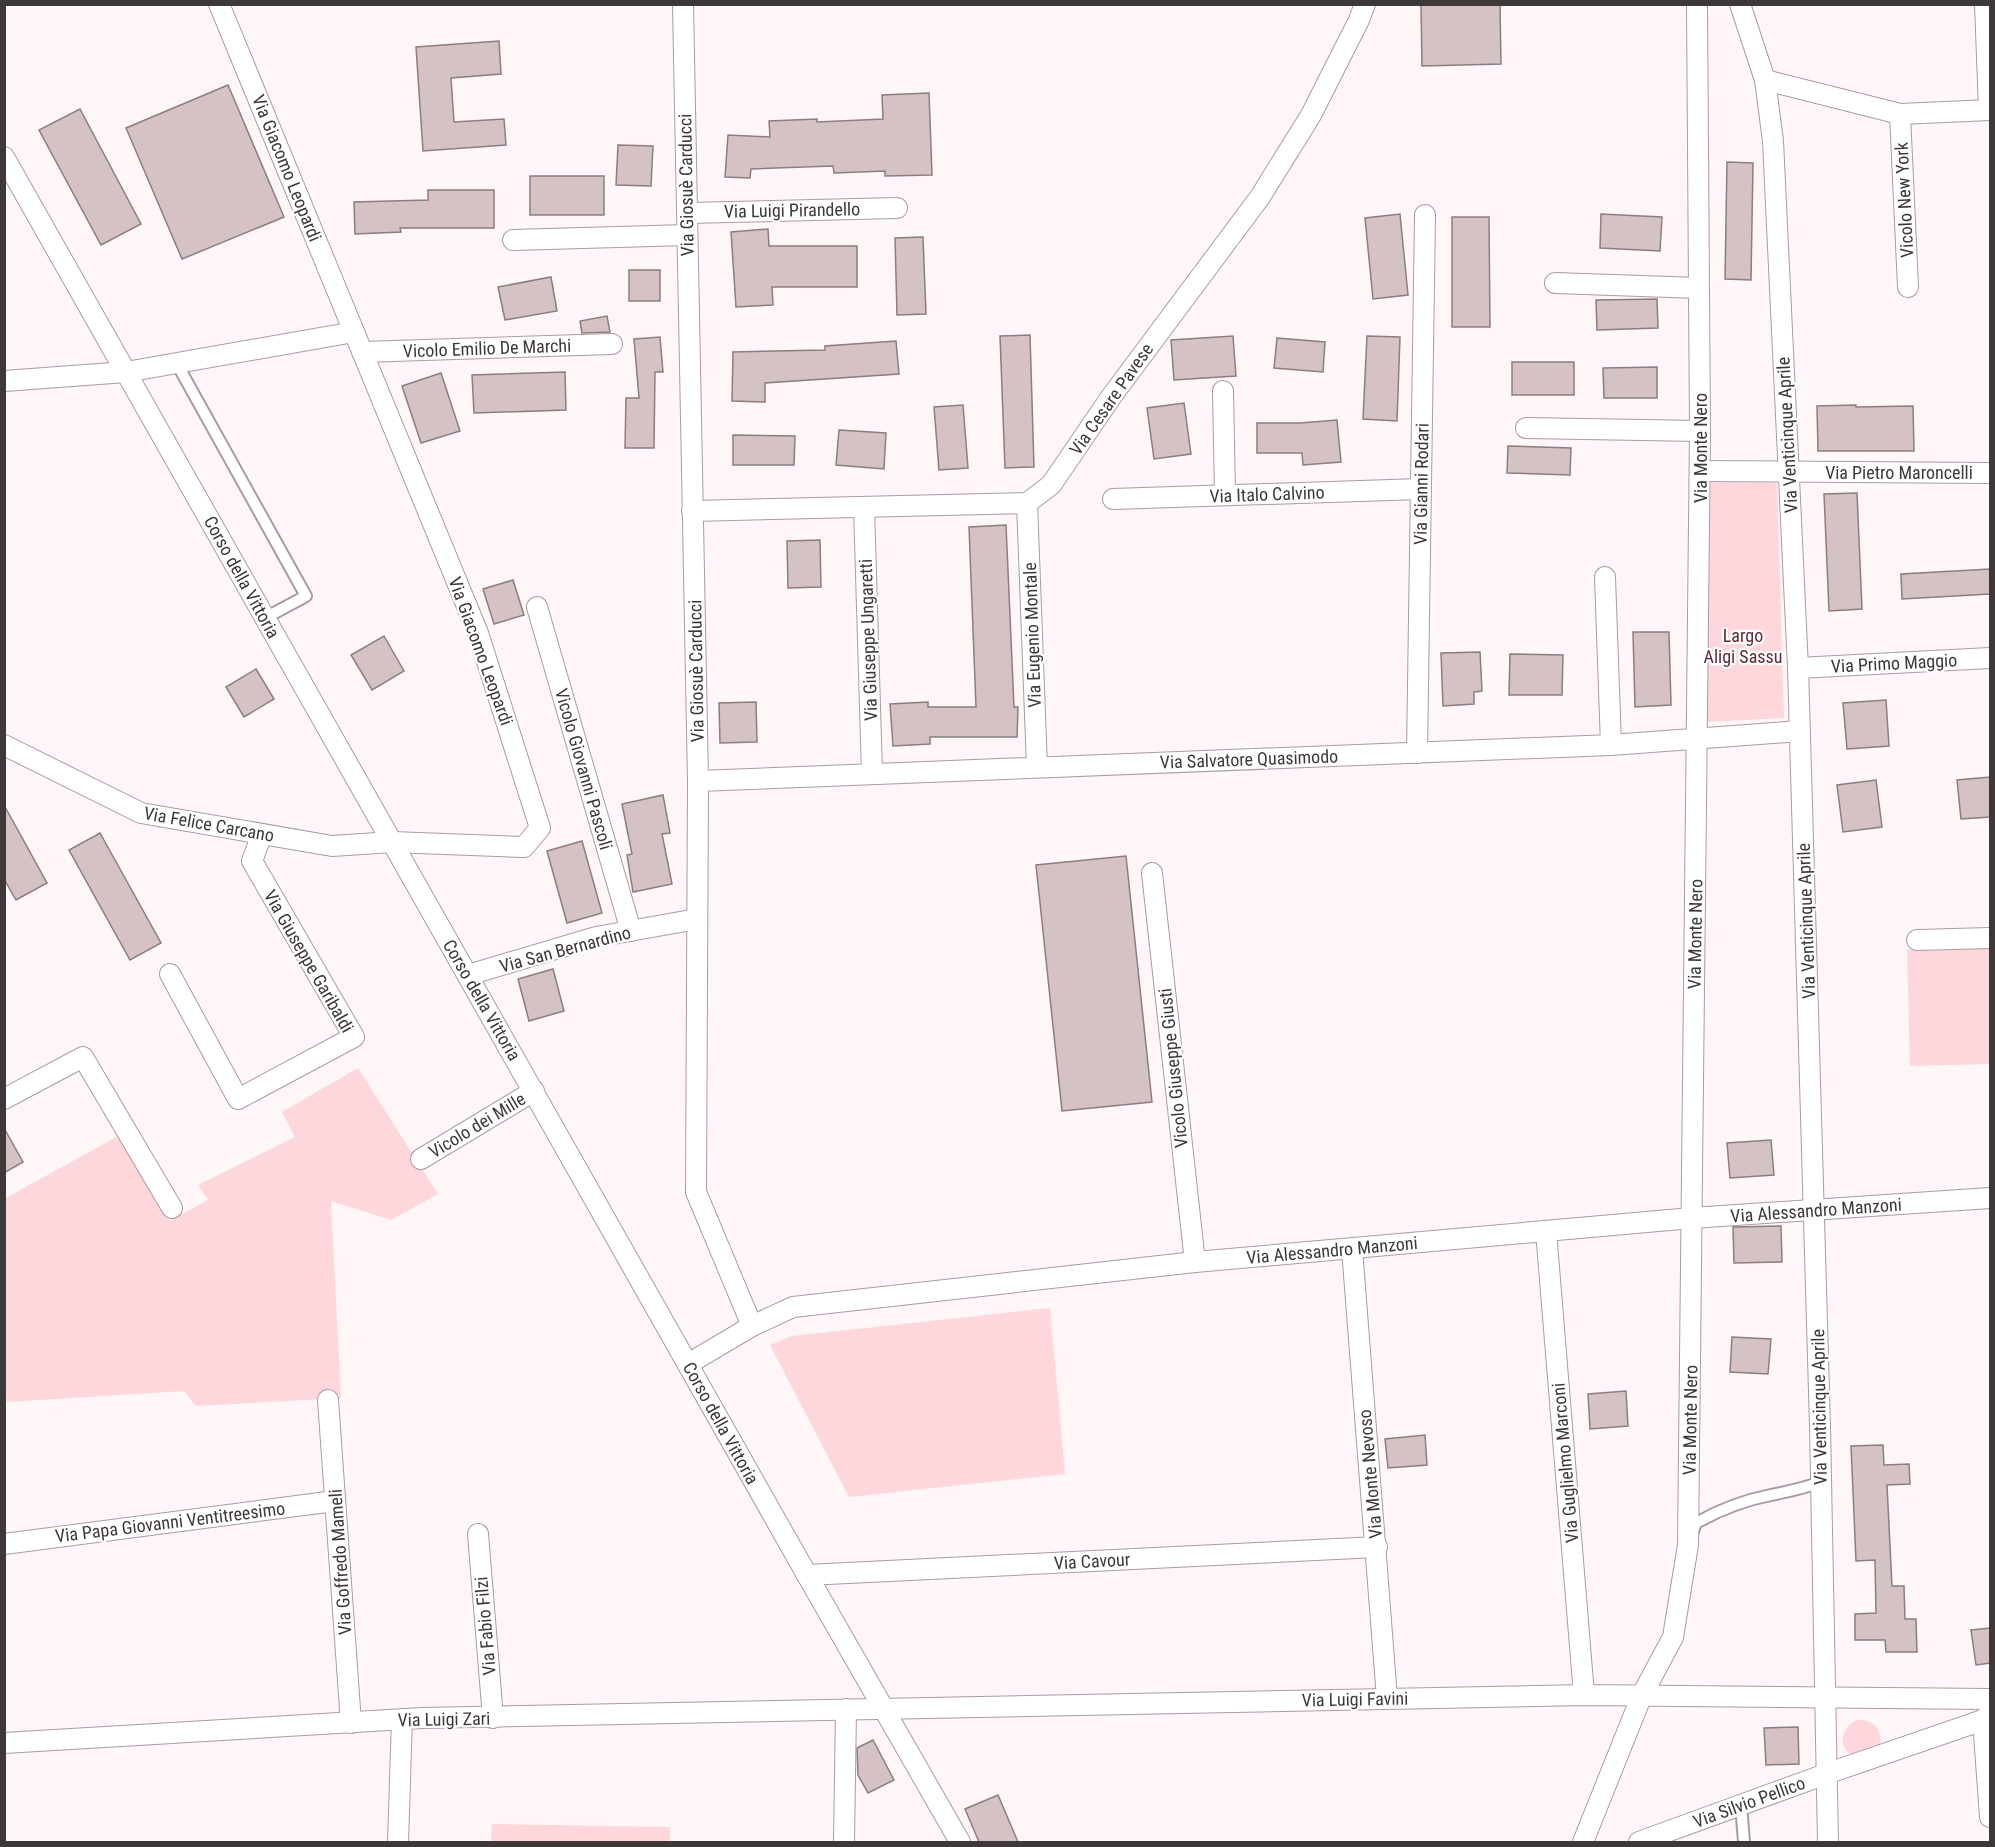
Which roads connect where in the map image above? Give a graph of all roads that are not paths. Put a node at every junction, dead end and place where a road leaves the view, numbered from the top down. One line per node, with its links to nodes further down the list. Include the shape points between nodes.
1 (219, 4): 19 (street, Via Giacomo Leopardi)
2 (683, 4): 12 (street, Via Giosuè Carducci)
3 (1365, 4): 34 (street, Via Cesare Pavese, via 1311,116 1260,197 1111,396 1051,485)
4 (1696, 4): 18 (street, Via Monte Nero)
5 (1740, 4): 7 (street, Via Venticinque Aprile)
6 (1985, 4): 8 (street)
7 (1765, 80): 9 (street); 29 (street, Via Venticinque Aprile, via 1773,141)
8 (1990, 110): 9 (street)
9 (1900, 114): 17 (street, Vicolo New York)
10 (4, 157): 23 (street, Corso della Vittoria)
11 (897, 208): 12 (street, Via Luigi Pirandello)
12 (687, 213): 14 (street, Via Giosuè Carducci)
13 (1425, 215): 31 (street, Via Gianni Rodari)
14 (687, 235): 15 (street); 36 (street, Via Giosuè Carducci)
15 (513, 240)
16 (1555, 283): 18 (street)
17 (1908, 287)
18 (1699, 288): 27 (street, Via Monte Nero)
19 (354, 332): 21 (street, Via Giacomo Leopardi); 22 (street)
20 (612, 344): 21 (street, Vicolo Emilio De Marchi)
21 (362, 352): 51 (street, Via Giacomo Leopardi, via 478,633 540,828 524,847)
22 (177, 364): 23 (street); 39 (lane, via 306,596)
23 (126, 372): 24 (street); 39 (street, Corso della Vittoria)
24 (4, 381)
25 (1222, 391): 32 (street)
26 (1526, 428): 27 (street)
27 (1700, 430): 28 (street, Via Monte Nero)
28 (1700, 471): 29 (street, Via Pietro Maroncelli); 43 (street, Via Monte Nero)
29 (1789, 471): 30 (street, Via Pietro Maroncelli); 41 (street, Via Venticinque Aprile)
30 (1990, 473)
31 (1421, 489): 32 (street, Via Italo Calvino); 46 (street, Via Gianni Rodari)
32 (1225, 495): 33 (street, Via Italo Calvino)
33 (1113, 499)
34 (1027, 503): 35 (street); 47 (street, Via Eugenio Montale)
35 (864, 507): 36 (street); 48 (street, Via Giuseppe Ungaretti)
36 (692, 511): 49 (street, Via Giosuè Carducci)
37 (1605, 578): 45 (street)
38 (537, 607): 54 (street, Vicolo Giovanni Pascoli)
39 (265, 618): 51 (street, Corso della Vittoria)
40 (1990, 658): 41 (street, Via Primo Maggio)
41 (1798, 668): 42 (street, Via Venticinque Aprile)
42 (1800, 730): 43 (street, Via Salvatore Quasimodo); 64 (street, Via Venticinque Aprile)
43 (1698, 738): 45 (street, Via Salvatore Quasimodo); 65 (street, Via Monte Nero)
44 (4, 745): 50 (street, Via Felice Carcano, via 141,813)
45 (1611, 745): 46 (street, Via Salvatore Quasimodo)
46 (1417, 753): 47 (street, Via Salvatore Quasimodo)
47 (1037, 767): 48 (street, Via Salvatore Quasimodo)
48 (872, 774): 49 (street, Via Salvatore Quasimodo)
49 (698, 781): 53 (street, Via Giosuè Carducci)
50 (262, 834): 51 (street, Via Felice Carcano, via 332,846); 57 (street, Via Giuseppe Garibaldi, via 252,861 354,1037 238,1099)
51 (392, 842): 58 (street, Corso della Vittoria)
52 (1152, 873): 68 (street, Vicolo Giuseppe Giusti)
53 (697, 919): 54 (street, Via San Bernardino); 69 (street, Via Giosuè Carducci, via 696,1192)
54 (631, 931): 58 (street, Via San Bernardino)
55 (1990, 938): 56 (street)
56 (1917, 940)
57 (170, 974)
58 (468, 975): 59 (street, Corso della Vittoria)
59 (534, 1091): 61 (street, Vicolo dei Mille); 70 (street, Corso della Vittoria)
60 (4, 1099): 63 (street, via 83,1057)
61 (421, 1159)
62 (1990, 1198): 64 (street, Via Alessandro Manzoni)
63 (172, 1208)
64 (1813, 1210): 65 (street, Via Alessandro Manzoni); 72 (street, Via Venticinque Aprile)
65 (1692, 1218): 66 (street, Via Alessandro Manzoni); 76 (street, Via Monte Nero)
66 (1546, 1231): 67 (street, Via Alessandro Manzoni); 79 (street, Via Guglielmo Marconi)
67 (1352, 1249): 68 (street, Via Alessandro Manzoni); 77 (street, Via Monte Nevoso)
68 (1195, 1262): 69 (street, Via Alessandro Manzoni, via 793,1307)
69 (752, 1326): 70 (street, Via Alessandro Manzoni)
70 (688, 1364): 78 (street, Corso della Vittoria)
71 (328, 1400): 73 (street, Via Goffredo Mameli)
72 (1821, 1482): 76 (lane, via 1716,1512 1696,1523); 82 (street, Via Venticinque Aprile)
73 (336, 1501): 75 (street, Via Papa Giovanni Ventitreesimo); 89 (street, Via Goffredo Mameli)
74 (478, 1534): 87 (street, Via Fabio Filzi)
75 (4, 1544)
76 (1688, 1545): 80 (street, Via Monte Nero, via 1673,1637)
77 (1377, 1547): 78 (street, Via Cavour); 81 (street, Via Monte Nevoso)
78 (807, 1575): 84 (street, Corso della Vittoria)
79 (1584, 1695): 80 (street, Via Luigi Favini); 81 (street, Via Luigi Favini)
80 (1642, 1695): 82 (street, Via Luigi Favini); 97 (street, Via Monte Nero)
81 (1387, 1698): 84 (street, Via Luigi Favini)
82 (1825, 1698): 83 (street, Via Luigi Favini); 91 (street, Via Venticinque Aprile)
83 (1990, 1699)
84 (884, 1709): 85 (street, Via Luigi Zari); 96 (street, Corso della Vittoria)
85 (846, 1710): 87 (street, Via Luigi Zari); 95 (street)
86 (1987, 1717): 91 (street, Via Silvio Pellico); 93 (street)
87 (493, 1718): 88 (street, Via Luigi Zari)
88 (402, 1719): 89 (street, Via Luigi Zari); 94 (street)
89 (351, 1723): 90 (street, Via Luigi Zari)
90 (4, 1743)
91 (1826, 1774): 92 (street, Via Silvio Pellico); 100 (street, Via Venticinque Aprile)
92 (1741, 1805): 98 (street, Via Silvio Pellico); 99 (lane)
93 (1990, 1817)
94 (398, 1842)
95 (844, 1842)
96 (960, 1842)
97 (1583, 1842)
98 (1639, 1842)
99 (1744, 1842)
100 (1828, 1842)

